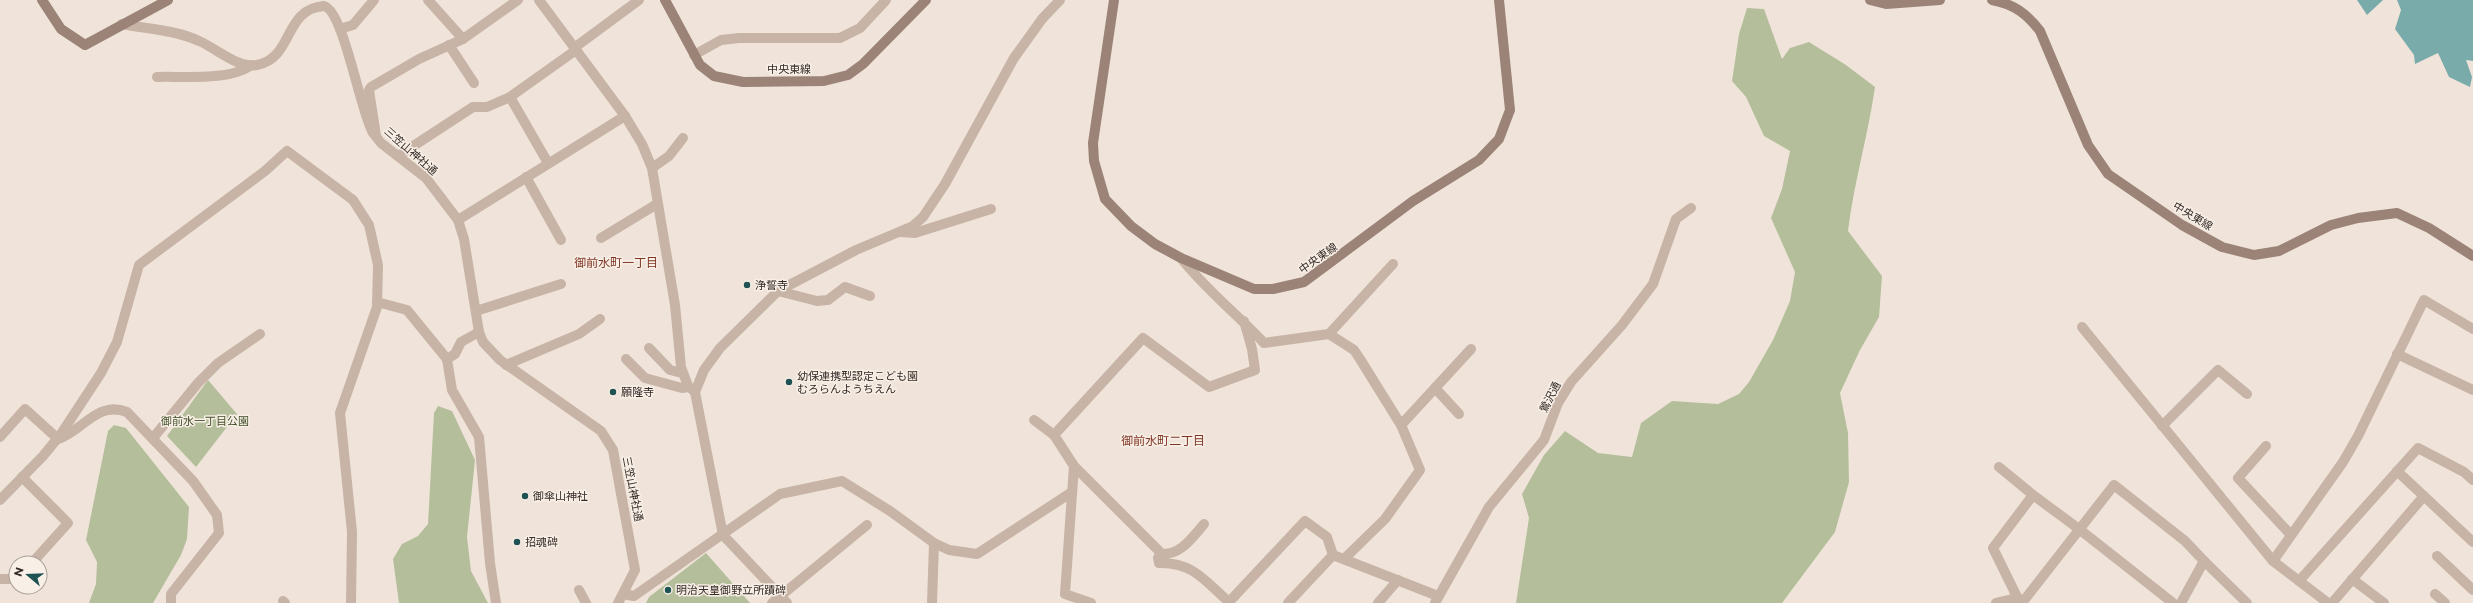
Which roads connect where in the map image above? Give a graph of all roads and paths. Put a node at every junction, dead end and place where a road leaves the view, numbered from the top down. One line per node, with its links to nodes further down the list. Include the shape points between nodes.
1 (42, 0): 19 (main road, via 61,29 85,45)
2 (168, 0): 19 (main road)
3 (332, 0): 18 (street, 三笠山神社通)
4 (374, 0): 20 (street, via 353,25)
5 (428, 0): 21 (street)
6 (518, 0): 21 (street)
7 (539, 0): 23 (street)
8 (639, 0): 23 (street)
9 (665, 0): 24 (main road, 中央東線)
10 (886, 0): 24 (street, via 860,28 840,38 721,40)
11 (926, 0): 24 (main road, 中央東線, via 863,64 837,79 733,82 714,76 700,65)
12 (1060, 0): 40 (street, via 1042,19 1014,58 933,203 913,226)
13 (1114, 0): 44 (main road, 中央東線, via 1093,143 1100,185 1105,199 1131,226)
14 (1499, 0): 44 (main road, 中央東線, via 1510,110 1499,139 1479,160 1413,201 1304,282 1273,289 1254,289)
15 (1870, 0): 16 (main road, via 1886,4)
16 (1940, 0)
17 (1992, 0): 43 (main road, 中央東線, via 2015,7 2032,20 2040,31 2088,145 2108,174 2182,226 2222,247 2242,254 2266,254 2279,251 2330,225 2397,213 2429,228)
18 (333, 12): 20 (street, 三笠山神社通); 25 (street, via 324,6 306,10 298,18 278,54 265,62)
19 (122, 24): 25 (street, via 198,40 237,61)
20 (340, 29): 30 (street, 三笠山神社通, via 368,124)
21 (463, 39): 22 (street)
22 (448, 45): 27 (street); 30 (street, via 371,87 369,90)
23 (575, 49): 28 (street); 29 (street)
24 (694, 55)
25 (251, 65): 26 (street, via 232,74)
26 (156, 77)
27 (474, 83)
28 (510, 97): 32 (street, via 487,107 473,106); 33 (street)
29 (625, 116): 33 (street); 34 (street, via 642,144)
30 (376, 138): 32 (street, 三笠山神社通)
31 (682, 138): 34 (street, via 669,156)
32 (398, 156): 39 (street, 三笠山神社通, via 426,178)
33 (548, 163): 35 (street)
34 (652, 168): 36 (street)
35 (526, 177): 39 (street); 42 (street)
36 (657, 204): 41 (street); 64 (street, via 675,305)
37 (1691, 208): 110 (street, 鶯沢通, via 1676,219 1653,284 1622,325 1571,382 1558,403 1544,440 1489,507)
38 (991, 209): 40 (street, via 915,232)
39 (458, 220): 50 (street, 三笠山神社通, via 464,238)
40 (898, 232): 47 (street, via 856,250)
41 (601, 238)
42 (561, 240)
43 (2473, 256)
44 (1181, 258): 52 (street, via 1192,273)
45 (1393, 264): 57 (street)
46 (561, 284): 50 (street)
47 (778, 291): 48 (street, via 817,301 828,300 845,288); 66 (street, via 720,348)
48 (870, 296)
49 (377, 302): 61 (street, via 407,310); 76 (street, via 378,265 369,225 353,200 287,151 265,171 139,265 117,342 100,373); 114 (street, via 340,413 352,532)
50 (476, 311): 55 (street, 三笠山神社通)
51 (600, 319): 63 (street, via 579,334)
52 (1244, 321): 57 (street, via 1264,343); 73 (street, via 1255,370 1209,387 1143,338)
53 (2082, 327): 72 (street)
54 (2473, 329): 60 (street, via 2424,300)
55 (479, 332): 61 (street, via 461,342 456,354); 63 (street, 三笠山神社通, via 483,342)
56 (260, 334): 75 (street, via 218,363 198,383)
57 (1329, 334): 71 (street, via 1354,350)
58 (649, 348): 64 (street, via 670,370)
59 (1471, 349): 65 (street)
60 (2397, 354): 67 (street); 91 (street, via 2354,443)
61 (447, 359): 115 (street, via 452,390 476,430 481,445 486,522)
62 (626, 359): 66 (street, via 645,378)
63 (506, 364): 107 (street, 三笠山神社通, via 601,431 613,450 635,566)
64 (682, 373): 66 (street)
65 (1435, 388): 69 (street); 71 (street)
66 (692, 389): 90 (street)
67 (2473, 390)
68 (2247, 394): 72 (street, via 2218,370)
69 (1459, 414)
70 (1034, 420): 73 (street)
71 (1401, 425): 98 (street, via 1420,470 1385,519)
72 (2162, 426): 100 (street)
73 (1054, 435): 78 (street)
74 (0, 437): 76 (street, via 26,409)
75 (153, 438): 76 (street, via 127,412 115,408 101,411 66,437); 113 (street, via 193,481 218,515 219,533 171,594)
76 (56, 439): 81 (street)
77 (2266, 446): 91 (street, via 2238,478)
78 (1074, 466): 83 (street); 94 (street)
79 (1999, 467): 84 (street)
80 (2397, 470): 82 (street, via 2418,448 2464,472); 85 (street); 103 (street)
81 (22, 477): 86 (street); 95 (street, via 68,524)
82 (2473, 480)
83 (1072, 492): 93 (street, via 977,554 949,550); 108 (street)
84 (2033, 495): 89 (street); 111 (street, via 1993,548)
85 (2424, 496): 92 (street); 101 (street)
86 (0, 500)
87 (1204, 524): 94 (street, via 1180,550 1170,555)
88 (867, 525): 109 (street)
89 (2080, 528): 99 (street, via 2114,485 2185,542); 111 (street); 123 (street)
90 (723, 535): 93 (street, via 780,494 842,481 890,511); 107 (street, via 634,596); 109 (street)
91 (2291, 535): 100 (street)
92 (2473, 542)
93 (934, 544): 118 (street)
94 (1162, 554): 112 (street, via 1158,558 1159,563 1176,562 1188,567)
95 (39, 555)
96 (1333, 555): 98 (street); 112 (street, via 1327,536 1305,521); 120 (street)
97 (2437, 556): 105 (street)
98 (1345, 558): 102 (street)
99 (2204, 561): 124 (street); 125 (street)
100 (2273, 561): 103 (street)
101 (2352, 579): 127 (street); 128 (street)
102 (1398, 580): 110 (street); 121 (street)
103 (2299, 581): 126 (street)
104 (579, 590): 116 (street)
105 (2473, 590)
106 (2435, 594): 129 (street)
107 (620, 599)
108 (1065, 599): 119 (street)
109 (784, 600): 117 (street)
110 (1437, 600)
111 (2020, 601): 122 (street)
112 (1229, 602)
113 (171, 603)
114 (351, 603)
115 (496, 603)
116 (586, 603)
117 (772, 603)
118 (932, 603)
119 (1091, 603)
120 (1288, 603)
121 (1378, 603)
122 (1996, 603)
123 (2173, 603)
124 (2181, 603)
125 (2248, 603)
126 (2328, 603)
127 (2332, 603)
128 (2384, 603)
129 (2445, 603)

